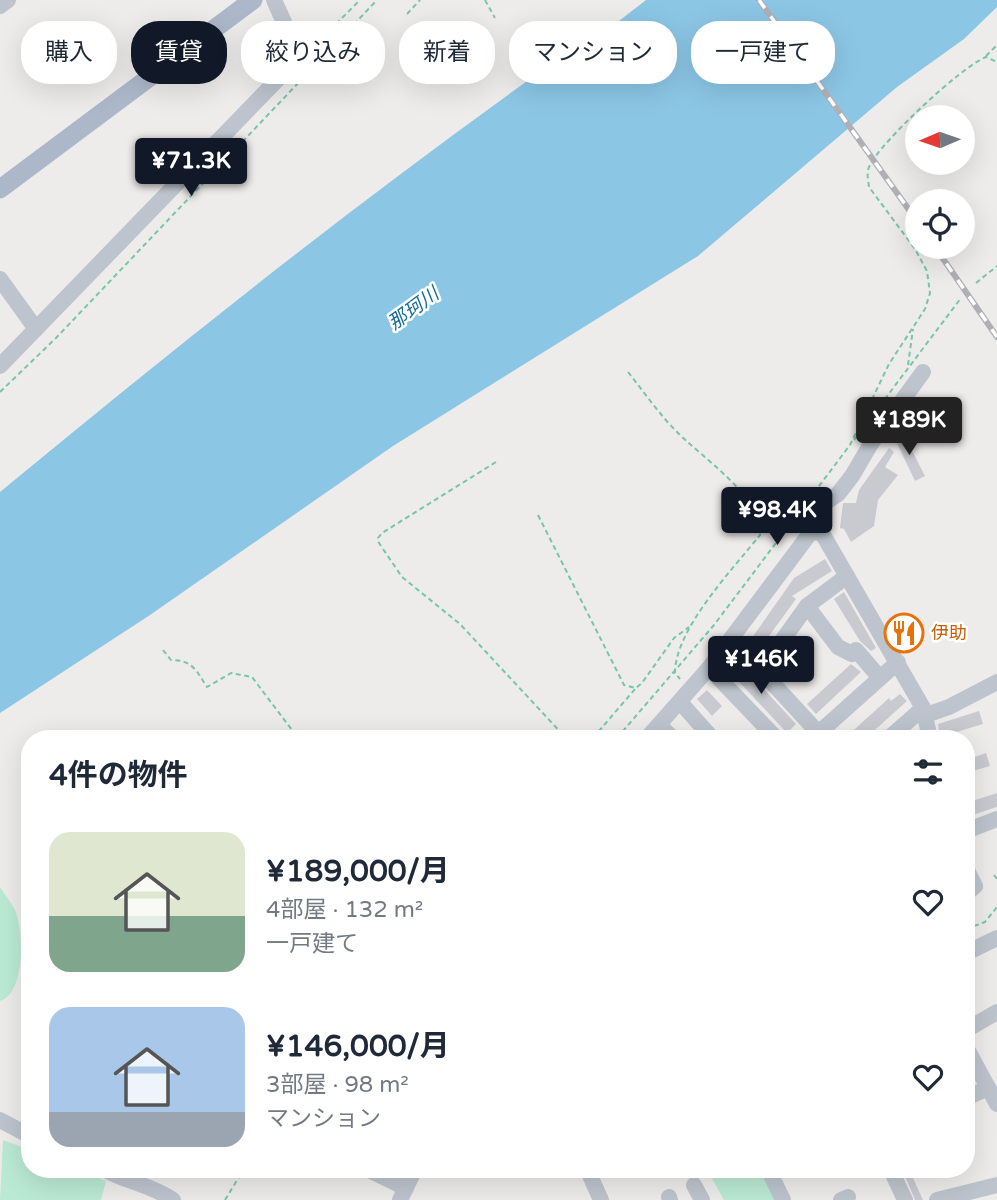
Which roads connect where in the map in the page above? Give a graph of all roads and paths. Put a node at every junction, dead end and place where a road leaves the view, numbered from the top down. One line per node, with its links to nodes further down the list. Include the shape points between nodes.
1 (8, 0): 8 (street)
2 (253, 0): 17 (main road)
3 (274, 0): 11 (street)
4 (360, 0): 12 (path)
5 (377, 0): 27 (path)
6 (420, 0): 9 (path)
7 (485, 0): 10 (path)
8 (0, 6)
9 (407, 14)
10 (495, 18)
11 (283, 21)
12 (339, 21)
13 (997, 45): 14 (path)
14 (986, 57): 15 (path); 22 (path, via 925,105 883,148 867,174 869,187 927,271 930,293)
15 (997, 62)
16 (273, 84): 23 (street)
17 (0, 189)
18 (997, 266): 20 (path)
19 (0, 279): 23 (street)
20 (976, 283)
21 (961, 298): 25 (path)
22 (913, 327): 25 (path); 28 (path, via 889,364)
23 (36, 329): 24 (street)
24 (0, 366)
25 (915, 369): 28 (path); 31 (street, via 852,476 825,503)
26 (628, 372): 34 (path, via 679,435 732,482 762,526 760,535)
27 (0, 392)
28 (850, 445): 40 (path)
29 (496, 462): 48 (path, via 377,538 402,577 460,624)
30 (538, 514): 43 (path, via 620,679)
31 (811, 533): 32 (street, via 822,533); 35 (street)
32 (847, 576): 33 (street); 37 (street)
33 (807, 606): 39 (street); 41 (street, via 838,647 852,654 856,650)
34 (690, 627): 40 (path); 43 (path, via 674,638)
35 (732, 639): 38 (street); 39 (street)
36 (163, 650): 47 (path, via 171,660 192,665 207,687 232,673 252,677)
37 (898, 662): 41 (street); 45 (street)
38 (709, 668): 44 (street); 54 (street)
39 (761, 670): 55 (street)
40 (675, 673): 50 (path)
41 (880, 678): 56 (street)
42 (997, 682): 45 (street)
43 (636, 688): 49 (path)
44 (680, 702): 46 (street); 53 (street)
45 (925, 712): 57 (street); 58 (street)
46 (659, 725): 51 (street); 52 (street)
47 (292, 730)
48 (559, 730)
49 (600, 730)
50 (624, 730)
51 (654, 730)
52 (664, 730)
53 (705, 730)
54 (768, 730)
55 (813, 730)
56 (824, 730)
57 (900, 730)
58 (928, 730)
59 (997, 820): 60 (street)
60 (975, 828)
61 (994, 875): 62 (path)
62 (997, 879)
63 (997, 907): 64 (path, via 985,922)
64 (975, 926)
65 (997, 938): 66 (street)
66 (975, 949)
67 (997, 1012): 68 (street)
68 (975, 1025)
69 (975, 1060): 70 (street)
70 (991, 1084): 71 (street); 72 (street)
71 (975, 1093)
72 (997, 1104)
73 (0, 1120): 74 (street)
74 (21, 1131)
75 (122, 1178): 84 (street)
76 (238, 1178): 85 (path)
77 (380, 1178): 83 (street)
78 (411, 1178): 83 (street)
79 (591, 1178): 86 (street)
80 (772, 1178): 87 (street)
81 (895, 1178): 88 (street)
82 (997, 1185): 89 (street)
83 (403, 1194)
84 (173, 1200)
85 (225, 1200)
86 (601, 1200)
87 (783, 1200)
88 (905, 1200)
89 (937, 1200)

